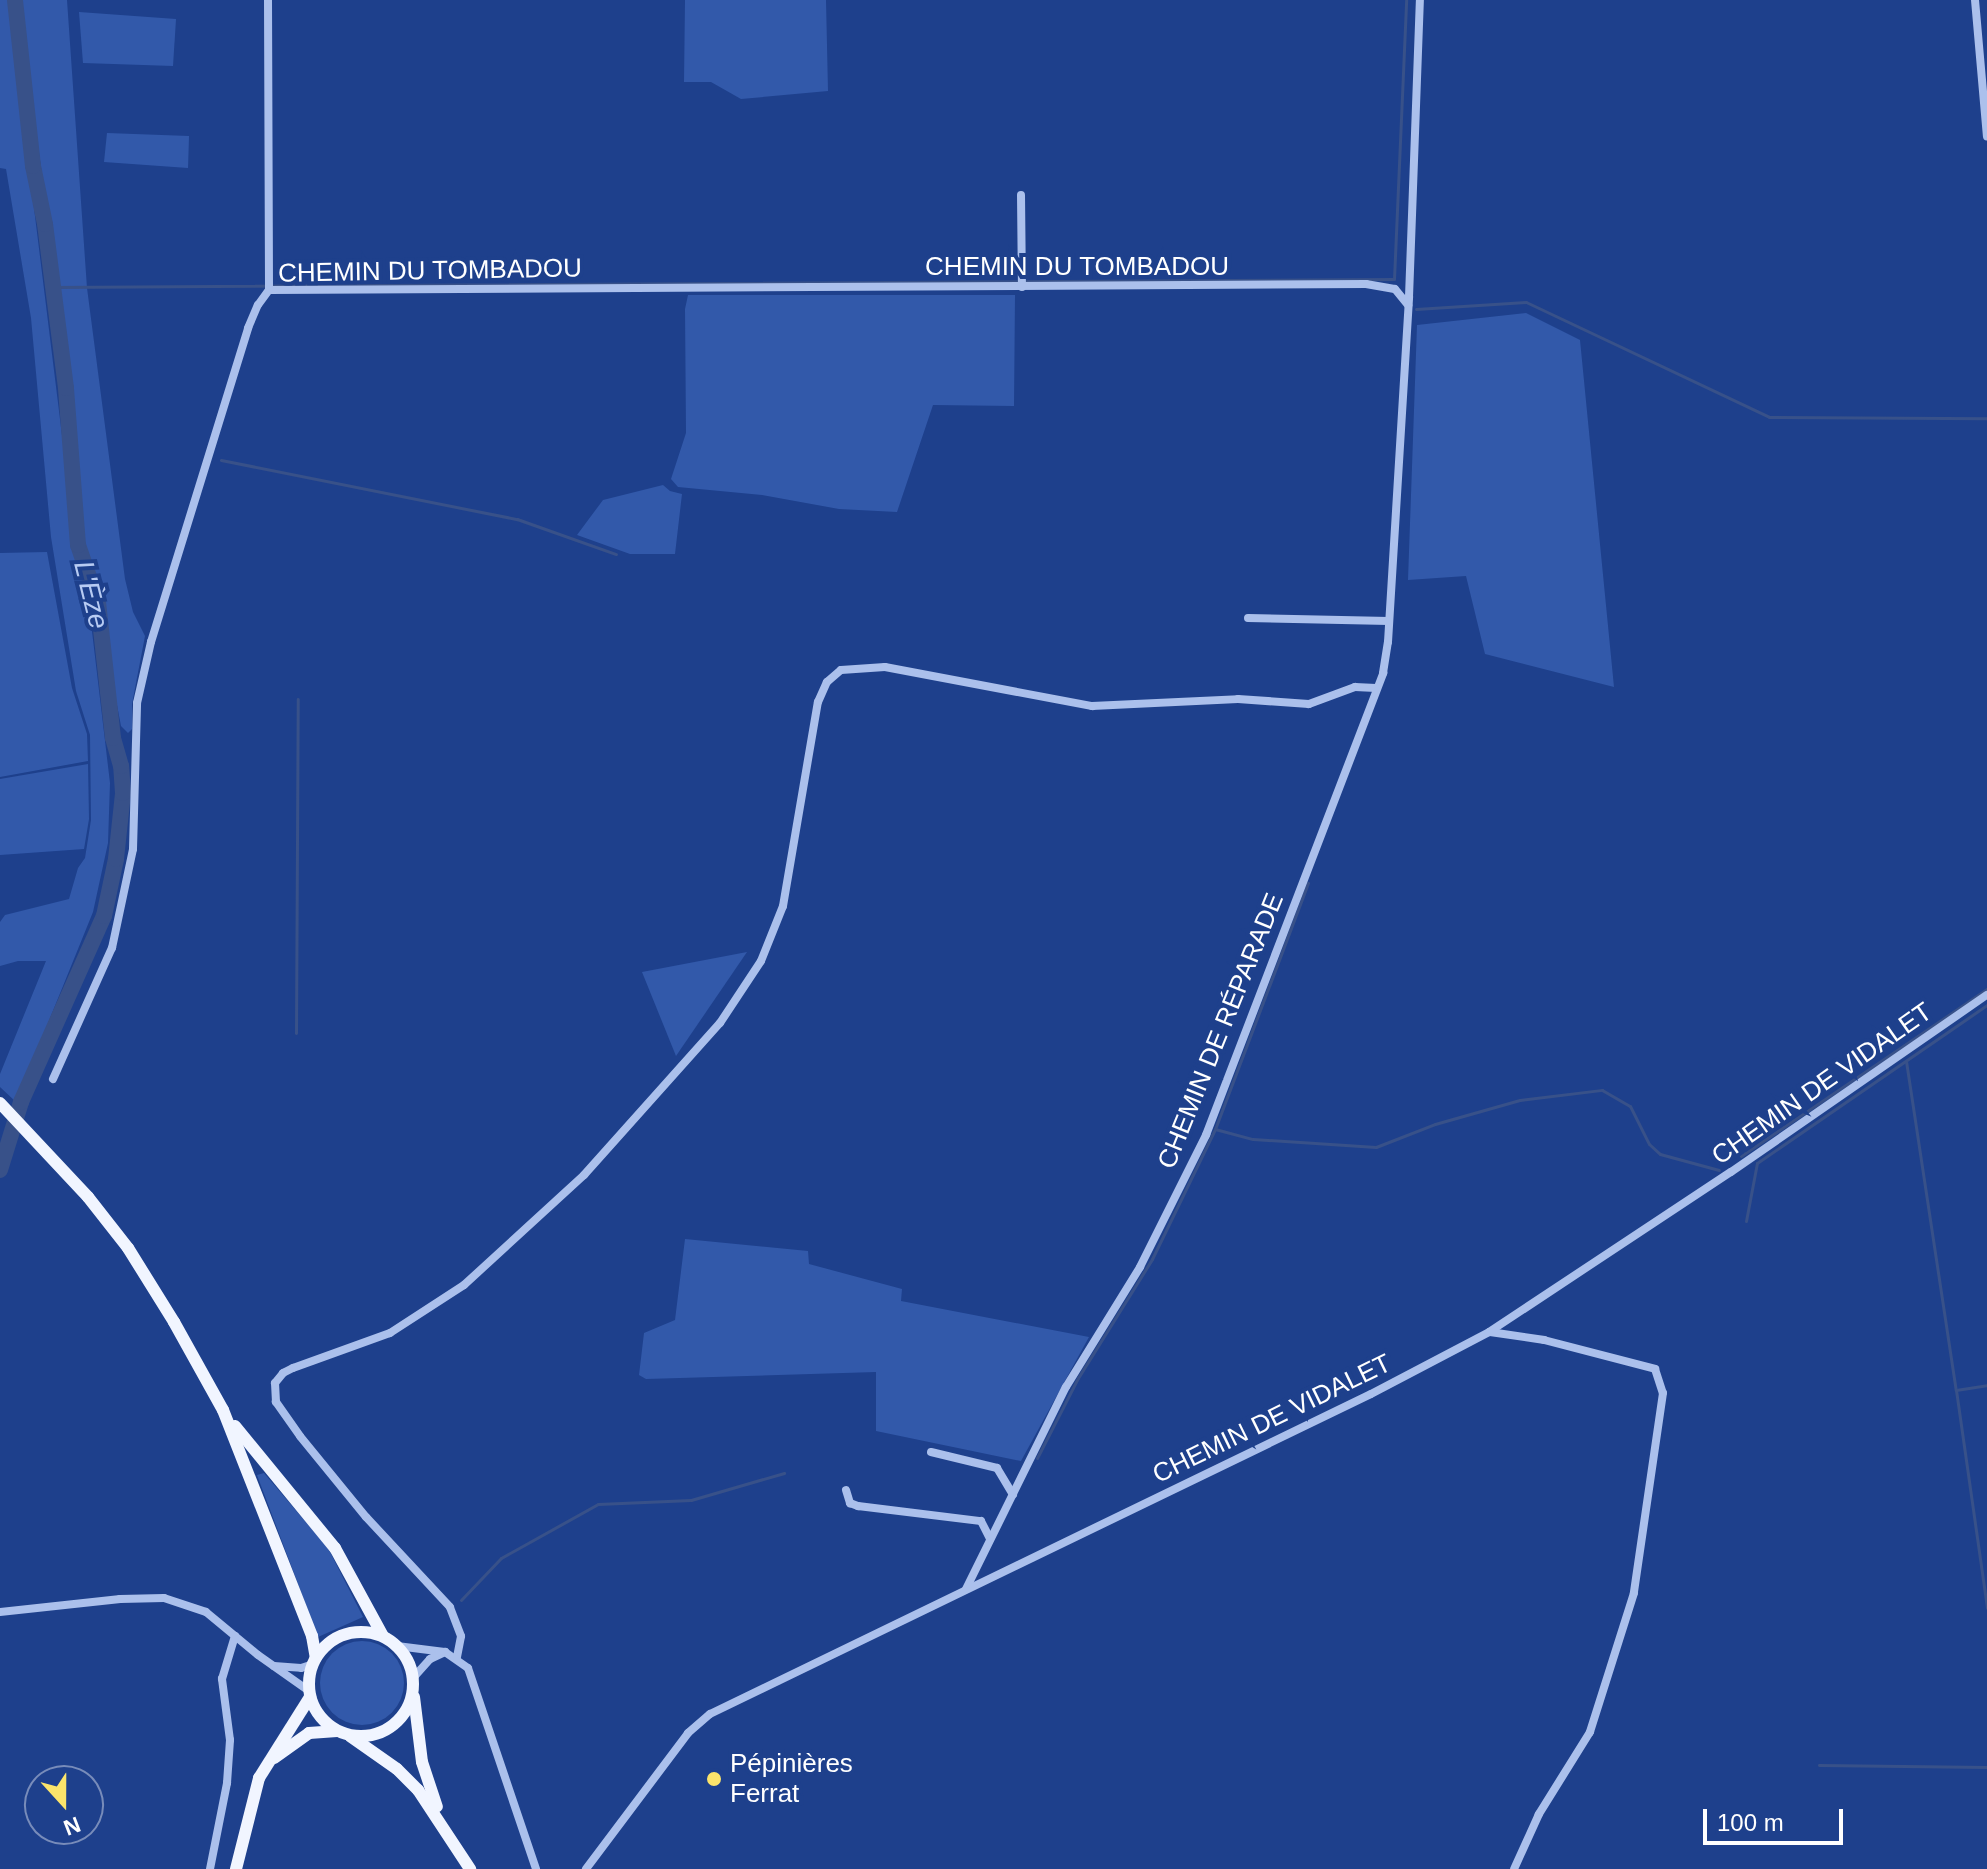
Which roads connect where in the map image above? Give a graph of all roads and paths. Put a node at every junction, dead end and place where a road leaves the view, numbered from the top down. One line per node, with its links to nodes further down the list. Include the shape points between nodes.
1 (268, 0): 7 (street)
2 (1420, 0): 8 (street, CHEMIN DE RÉPARADE)
3 (1975, 0): 4 (street)
4 (1987, 136)
5 (1021, 195): 6 (street)
6 (1022, 287): 7 (street, CHEMIN DU TOMBADOU); 8 (street, CHEMIN DU TOMBADOU, via 1366,284 1395,289)
7 (269, 290): 13 (street, CHEMIN DU TOMBADOU, via 248,328 151,642 137,703 133,849 112,948)
8 (1408, 305): 10 (street, CHEMIN DE RÉPARADE)
9 (1248, 618): 10 (street)
10 (1389, 621): 11 (street, CHEMIN DE RÉPARADE, via 1383,673)
11 (1376, 688): 19 (street, CHEMIN DE RÉPARADE, via 1206,1135 1140,1267 1066,1387); 27 (street, via 1355,687 1309,704 1238,699 1092,706 885,667 841,670 827,682 818,702 783,906 761,961 720,1023 584,1175 464,1285 390,1333 293,1368 275,1383 276,1402 300,1436 450,1607 461,1636)
12 (1987, 995): 15 (street, CHEMIN DE VIDALET)
13 (53, 1079)
14 (0, 1103): 16 (main road, via 88,1197 152,1285)
15 (1489, 1332): 21 (street, CHEMIN DE VIDALET); 41 (street, via 1544,1340 1655,1369 1663,1393 1634,1593 1590,1732 1539,1814)
16 (223, 1410): 24 (main road, via 321,1528); 28 (main road, via 307,1623)
17 (931, 1452): 19 (street, via 997,1468)
18 (846, 1490): 20 (street, via 850,1503 858,1506 981,1521)
19 (1013, 1495): 20 (street, CHEMIN DE RÉPARADE)
20 (990, 1539): 21 (street, CHEMIN DE RÉPARADE)
21 (966, 1589): 40 (street, CHEMIN DE VIDALET, via 710,1714 688,1733)
22 (0, 1612): 23 (street, via 164,1598 201,1609)
23 (235, 1636): 29 (street); 36 (street, via 222,1679 229,1771)
24 (383, 1636): 25 (main road); 28 (main road, via 353,1632 325,1646)
25 (397, 1646): 26 (street); 30 (main road)
26 (445, 1652): 27 (street); 30 (street, via 430,1659)
27 (457, 1657): 39 (street, via 474,1682)
28 (314, 1661): 29 (street, via 301,1668); 32 (main road)
29 (273, 1665): 32 (street)
30 (413, 1678): 31 (main road)
31 (413, 1692): 33 (main road, via 407,1708 389,1727 365,1736); 35 (main road, via 422,1762)
32 (310, 1694): 33 (main road, via 320,1717); 34 (main road)
33 (342, 1732): 34 (main road, via 309,1733); 35 (main road, via 397,1769)
34 (268, 1762): 37 (main road, via 254,1792)
35 (448, 1832): 38 (main road)
36 (210, 1869)
37 (236, 1869)
38 (470, 1869)
39 (536, 1869)
40 (586, 1869)
41 (1514, 1869)

